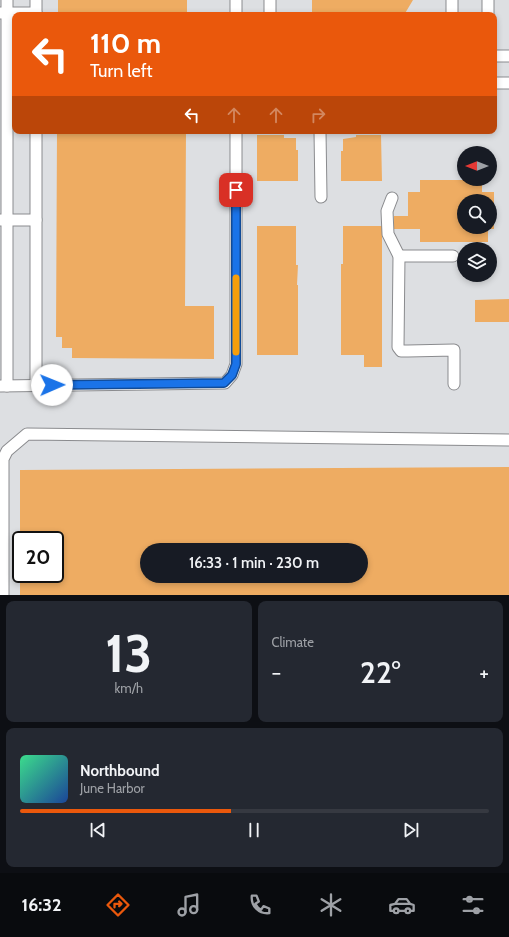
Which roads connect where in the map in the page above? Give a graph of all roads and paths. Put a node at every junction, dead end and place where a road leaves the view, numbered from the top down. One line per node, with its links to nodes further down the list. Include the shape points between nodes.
1 (7, 0): 12 (street)
2 (36, 0): 7 (street)
3 (236, 0): 8 (street)
4 (270, 0): 9 (street)
5 (452, 0): 10 (street)
6 (488, 0): 11 (street)
7 (36, 12)
8 (236, 12)
9 (270, 12)
10 (452, 12)
11 (488, 12)
12 (4, 13): 22 (street)
13 (497, 56): 14 (street)
14 (509, 56)
15 (497, 83): 16 (street)
16 (509, 83)
17 (36, 134): 23 (street)
18 (236, 134): 28 (street, via 236,364 232,375 224,383)
19 (320, 134): 20 (street)
20 (321, 197)
21 (392, 198): 24 (street, via 387,211 388,234)
22 (3, 220): 23 (street); 27 (street)
23 (36, 220): 28 (street)
24 (400, 256): 25 (street); 26 (street, via 398,347 401,351 408,352 454,350)
25 (453, 256)
26 (454, 384)
27 (3, 386): 28 (street)
28 (36, 386)
29 (509, 440): 30 (street, via 27,434 7,451 4,459)
30 (3, 595)

